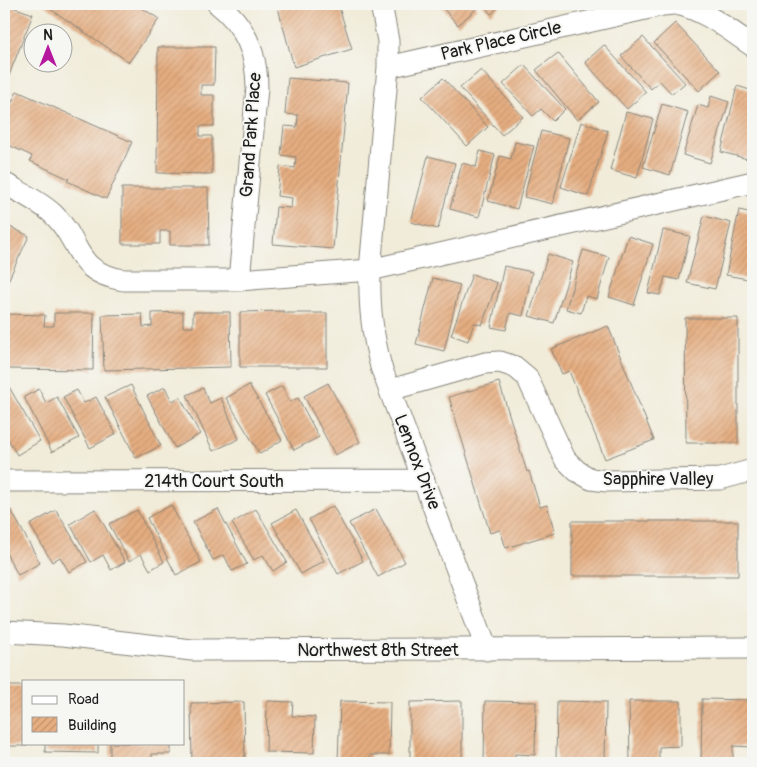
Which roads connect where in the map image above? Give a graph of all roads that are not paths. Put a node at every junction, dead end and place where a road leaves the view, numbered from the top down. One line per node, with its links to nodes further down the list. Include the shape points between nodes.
1 (218, 4): 9 (street, Grand Park Place, via 241,27 249,42 257,72)
2 (381, 4): 5 (street, Lennox Drive, via 388,41)
3 (675, 4): 4 (street, Park Place Circle, via 704,13); 5 (street, Park Place Circle)
4 (753, 46)
5 (388, 67): 8 (street, Lennox Drive)
6 (753, 182): 8 (street)
7 (4, 184): 9 (street, via 54,215 85,262 110,278)
8 (370, 270): 9 (street); 10 (street, Lennox Drive, via 369,303 373,335)
9 (240, 280)
10 (390, 390): 11 (street, Sapphire Valley, via 485,363 500,362 515,367 527,377 565,460 591,478 607,481 720,478); 12 (street, Lennox Drive)
11 (753, 470)
12 (424, 480): 13 (street, 214th Court South); 16 (street, Lennox Drive)
13 (4, 481)
14 (4, 632): 16 (street, Northwest 8th Street, via 63,635 192,650)
15 (753, 648): 16 (street, Northwest 8th Street)
16 (487, 650)

